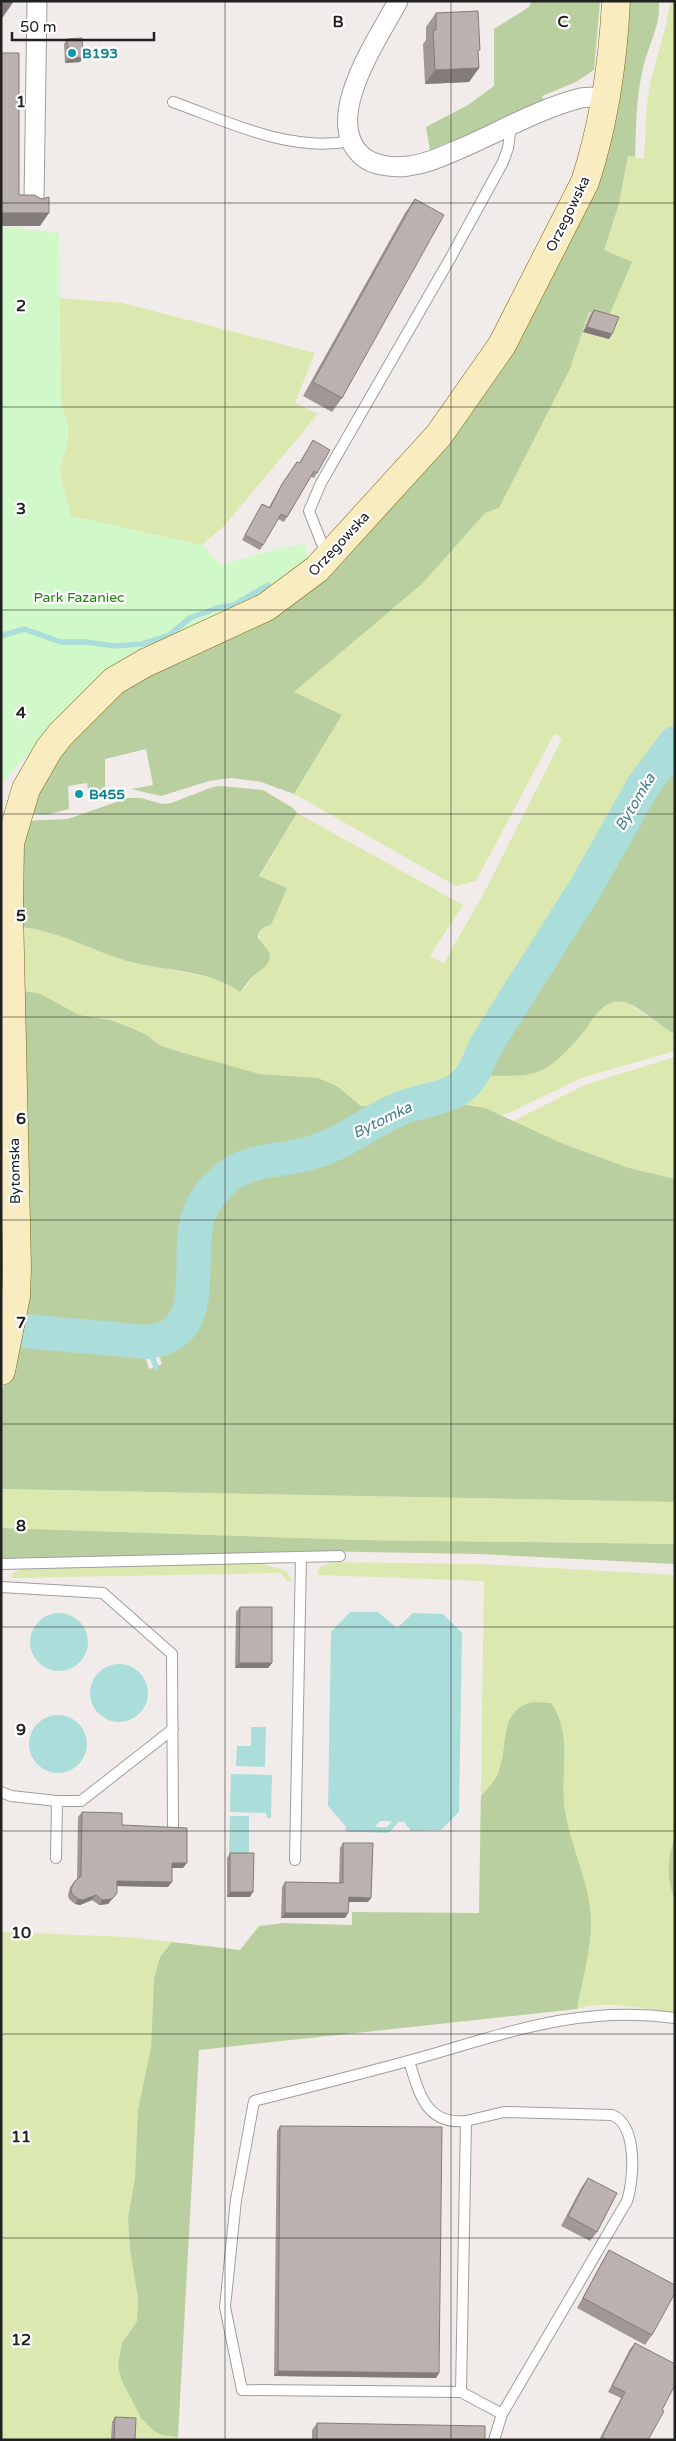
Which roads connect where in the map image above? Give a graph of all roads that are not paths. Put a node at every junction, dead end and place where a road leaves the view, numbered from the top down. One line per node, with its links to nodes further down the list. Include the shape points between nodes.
1 (37, 1): 8 (street)
2 (398, 1): 7 (street, via 353,87 347,108)
3 (616, 1): 4 (street, Orzegowska)
4 (604, 97): 6 (street, via 582,98); 9 (street, Orzegowska, via 594,156 585,182 502,345 439,435)
5 (173, 102): 7 (lane, via 272,137 325,144)
6 (511, 126): 7 (street, via 435,160 408,166 385,166 365,159 352,147); 9 (lane, via 503,162 321,483 309,511)
7 (350, 140)
8 (34, 201)
9 (328, 557): 10 (street, Orzegowska, via 301,582 266,607 145,663 114,682 49,749 26,789)
10 (6, 843): 11 (street, Orzegowska)
11 (9, 909): 12 (street, Bytomska, via 17,1267 16,1296)
12 (1, 1371)
13 (340, 1556): 14 (lane)
14 (302, 1557): 15 (lane); 22 (lane)
15 (1, 1564)
16 (1, 1586): 17 (lane, via 103,1592 172,1654)
17 (173, 1729): 19 (lane, via 81,1802); 20 (lane)
18 (1, 1792): 19 (lane)
19 (57, 1801): 21 (lane)
20 (173, 1827)
21 (56, 1858)
22 (295, 1860)
23 (675, 2018): 24 (lane, via 636,2014 567,2018)
24 (409, 2061): 25 (lane, via 427,2108 450,2121); 26 (lane, via 254,2101 236,2200 225,2307 242,2390)
25 (466, 2121): 26 (lane); 27 (lane, via 504,2112 612,2115 623,2122 633,2165 632,2187 627,2202)
26 (461, 2392): 27 (lane)
27 (502, 2414): 28 (lane)
28 (494, 2440)

